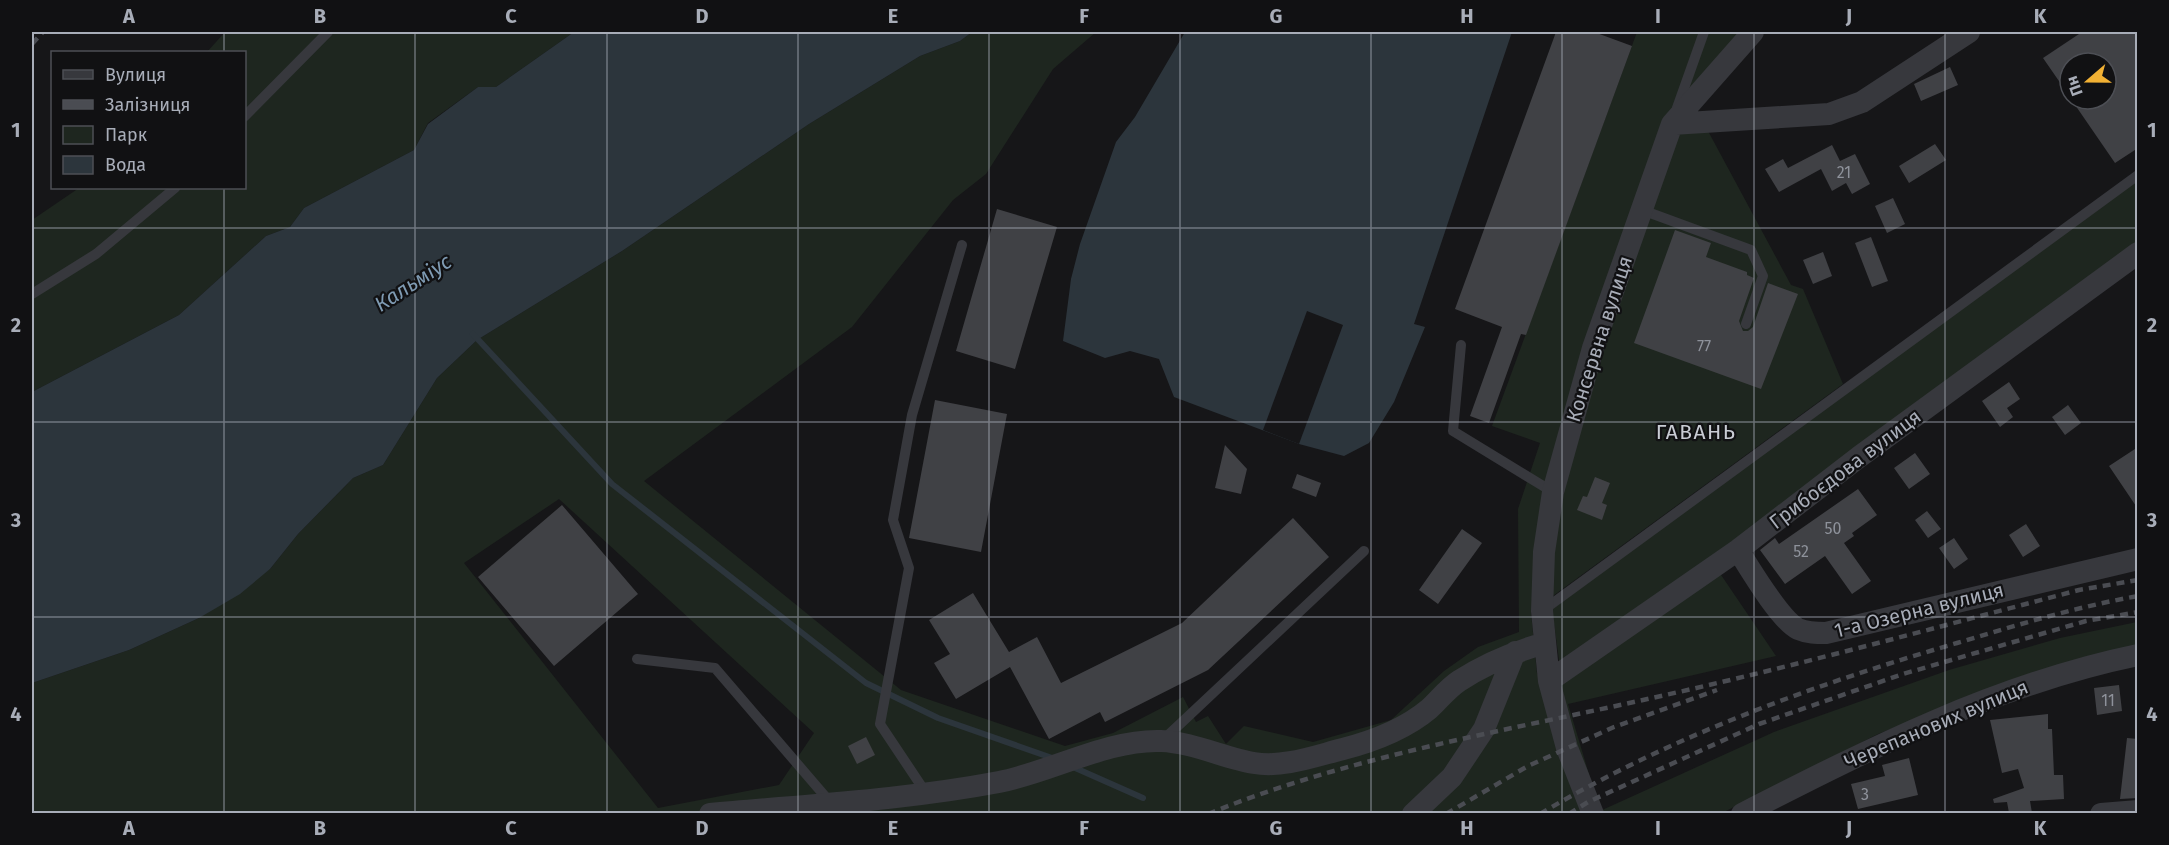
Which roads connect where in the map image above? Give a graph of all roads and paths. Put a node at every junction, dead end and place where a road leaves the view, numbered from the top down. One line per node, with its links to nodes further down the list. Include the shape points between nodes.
1 (328, 32): 5 (lane)
2 (1704, 32): 6 (lane)
3 (1753, 32): 6 (street, Консервна вулиця)
4 (1969, 32): 6 (street, via 1862,102 1829,114)
5 (246, 115)
6 (1672, 124): 9 (street, Консервна вулиця)
7 (2138, 175): 19 (lane)
8 (174, 189): 12 (lane, via 96,254)
9 (1642, 210): 13 (lane, via 1751,250 1763,276); 15 (street, Консервна вулиця, via 1593,348)
10 (962, 245): 26 (lane, via 912,415 893,520 909,568 879,724)
11 (2138, 253): 16 (street, Грибоєдова вулиця)
12 (32, 294)
13 (1746, 324)
14 (1461, 345): 15 (lane, via 1453,430)
15 (1553, 492): 19 (street, Консервна вулиця, via 1544,552)
16 (1738, 550): 18 (street, 1-а Озерна вулиця, via 1796,628 1818,633); 24 (street, Грибоєдова вулиця)
17 (1364, 551): 25 (lane)
18 (2138, 559)
19 (1542, 611): 20 (street, Консервна вулиця)
20 (1545, 643): 21 (street); 24 (street, Консервна вулиця)
21 (1515, 652): 25 (street, via 1456,683 1406,726 1346,749 1285,763 1256,764); 30 (street, via 1484,729 1452,777)
22 (2138, 655): 32 (street, Черепанових вулиця, via 2036,682 1881,743)
23 (637, 659): 27 (lane, via 715,668)
24 (1549, 681): 31 (street, Консервна вулиця, via 1567,748)
25 (1162, 741): 26 (street, via 1083,756 990,784)
26 (926, 793): 27 (street)
27 (830, 802): 29 (street)
28 (2138, 811): 33 (street)
29 (710, 813)
30 (1413, 813)
31 (1593, 813)
32 (1742, 813)
33 (2101, 813)

